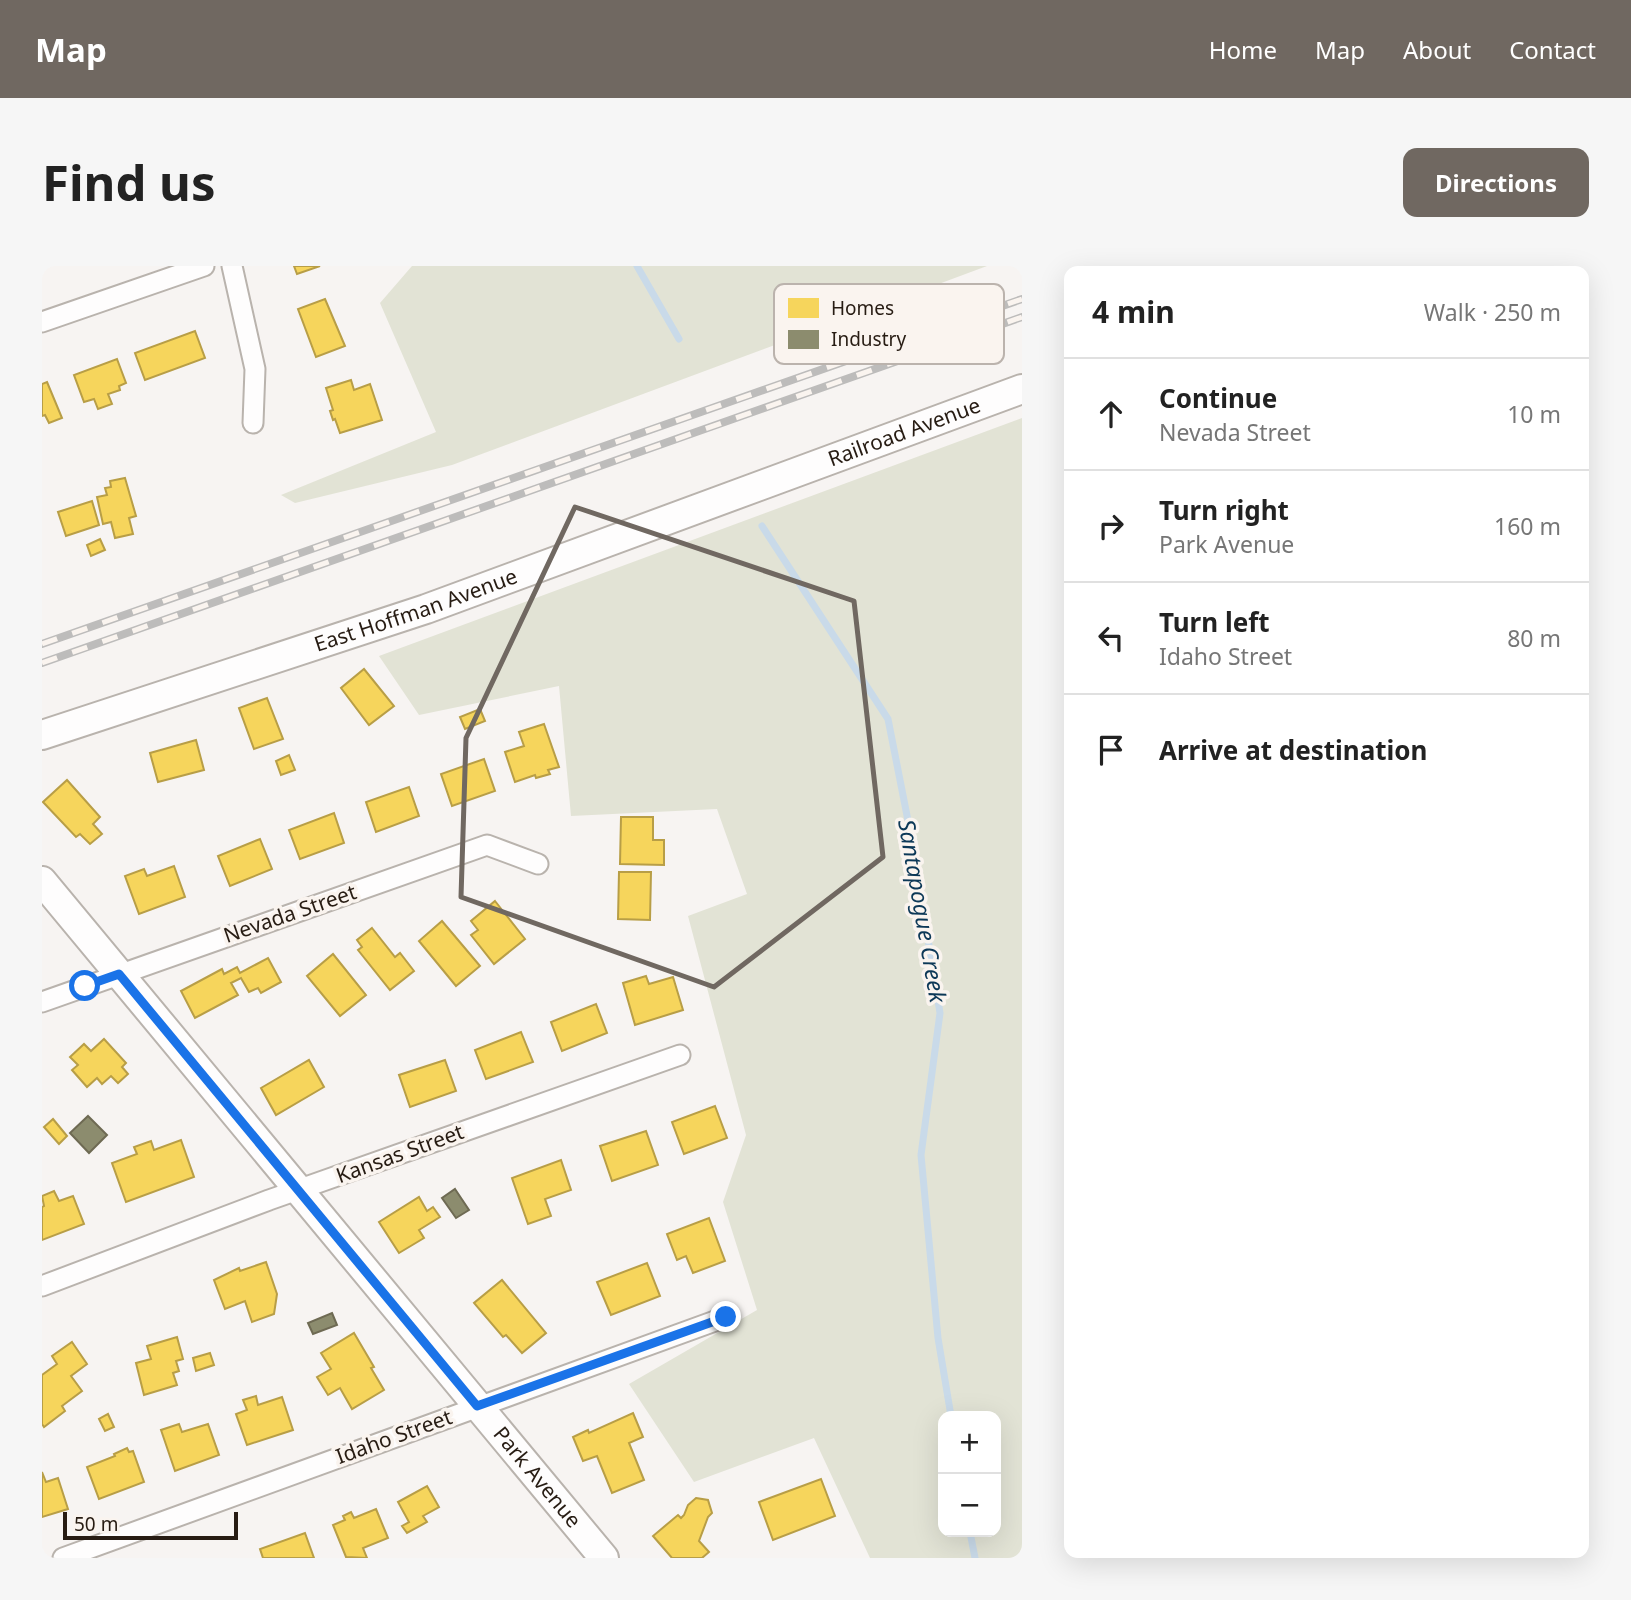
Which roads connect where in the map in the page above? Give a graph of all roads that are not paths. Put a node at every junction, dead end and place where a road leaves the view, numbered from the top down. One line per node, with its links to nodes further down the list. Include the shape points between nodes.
1 (204, 266): 3 (street)
2 (232, 266): 5 (street, via 255,369)
3 (42, 322)
4 (1022, 389): 6 (main road, Railroad Avenue)
5 (253, 423)
6 (785, 477): 7 (main road, East Hoffman Avenue, via 426,609)
7 (42, 735)
8 (538, 863): 10 (street, Nevada Street, via 487,845)
9 (42, 881): 10 (main road, Park Avenue)
10 (119, 974): 11 (street, Nevada Street); 13 (main road, Park Avenue)
11 (42, 1002)
12 (680, 1055): 13 (street, Kansas Street)
13 (297, 1190): 14 (street, Kansas Street); 16 (main road, Park Avenue)
14 (42, 1286)
15 (726, 1317): 16 (street, Idaho Street)
16 (477, 1406): 17 (street, Idaho Street); 18 (main road, Park Avenue)
17 (62, 1558)
18 (604, 1558)

